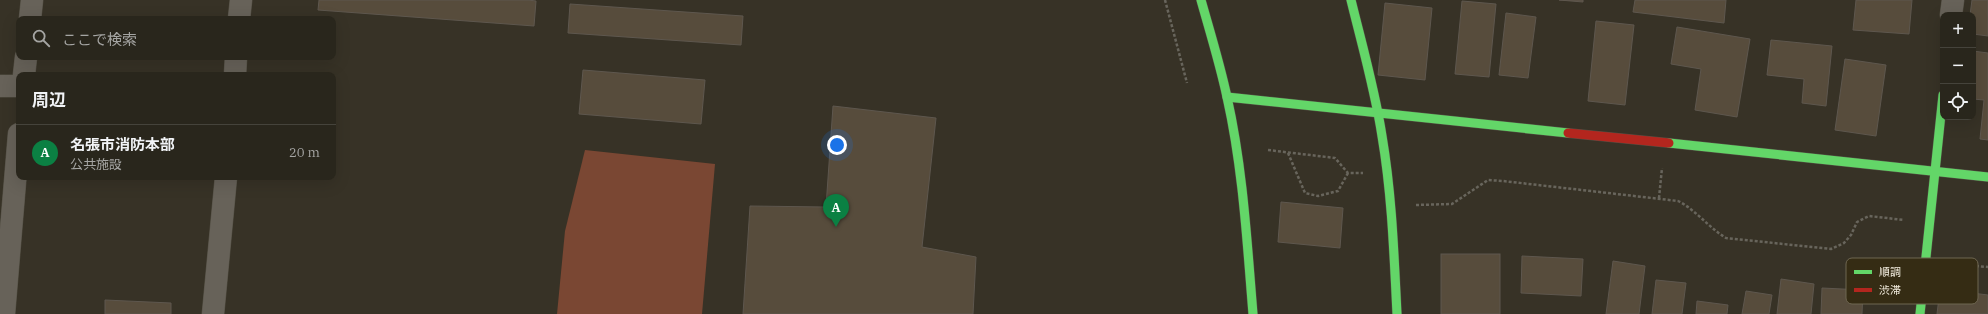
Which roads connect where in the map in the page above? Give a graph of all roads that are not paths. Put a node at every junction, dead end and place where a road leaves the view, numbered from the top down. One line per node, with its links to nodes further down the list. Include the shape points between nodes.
1 (32, 0): 7 (street)
2 (241, 0): 8 (street)
3 (1202, 0): 15 (street)
4 (1351, 0): 16 (street)
5 (1953, 0): 6 (street)
6 (1951, 12)
7 (30, 16)
8 (239, 16)
9 (26, 60): 11 (street)
10 (236, 60): 12 (street)
11 (24, 72)
12 (235, 72)
13 (0, 86): 14 (street)
14 (16, 86)
15 (1228, 97): 16 (street); 27 (street, via 1245,214)
16 (1378, 112): 19 (street); 28 (street, via 1392,205)
17 (1940, 120): 19 (street)
18 (16, 159): 22 (street)
19 (1935, 172): 20 (street); 23 (street)
20 (1988, 177)
21 (226, 180): 26 (street)
22 (5, 249): 25 (street)
23 (1926, 258)
24 (1921, 304): 29 (street)
25 (4, 314)
26 (213, 314)
27 (1253, 314)
28 (1397, 314)
29 (1920, 314)

